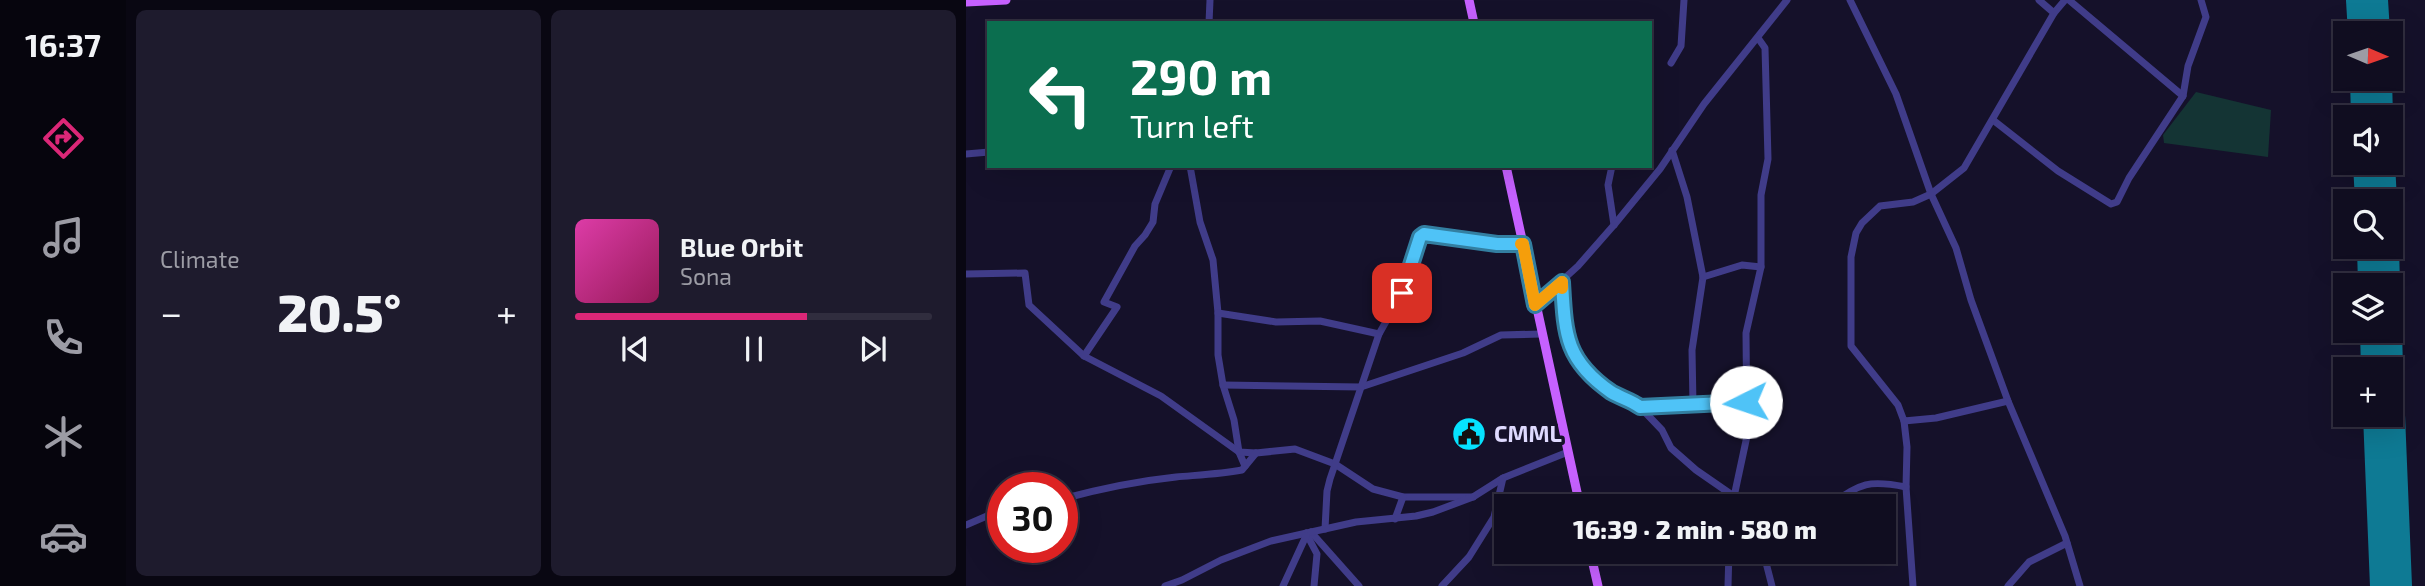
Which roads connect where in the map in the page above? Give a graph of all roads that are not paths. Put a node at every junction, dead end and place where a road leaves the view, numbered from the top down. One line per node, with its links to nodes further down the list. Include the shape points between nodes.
1 (1006, 0): 10 (main road)
2 (1210, 0): 12 (street)
3 (1469, 0): 13 (main road)
4 (1684, 0): 15 (street, via 1681,46)
5 (1787, 0): 14 (street)
6 (1850, 0): 25 (street, via 1896,94)
7 (2039, 0): 11 (street)
8 (2067, 0): 11 (street); 16 (street)
9 (2201, 0): 16 (street, via 2206,17 2188,66)
10 (966, 2)
11 (2054, 13): 17 (street)
12 (1209, 21)
13 (1474, 21)
14 (1758, 38): 18 (street); 28 (street, via 1766,48 1768,140 1761,195)
15 (1671, 62)
16 (2183, 96): 17 (street, via 2113,205 2058,171)
17 (1993, 120): 25 (street, via 1964,168)
18 (1672, 150): 26 (street); 30 (street)
19 (987, 152): 20 (street)
20 (966, 154)
21 (1170, 168): 36 (street, via 1155,204 1153,222 1104,302 1117,307)
22 (1189, 168): 33 (street, via 1213,260)
23 (1506, 168): 27 (main road)
24 (1612, 168): 26 (street, via 1608,185)
25 (1931, 194): 39 (street, via 1956,248); 43 (street, via 1913,202 1880,206 1856,233 1851,257 1851,346 1898,405)
26 (1614, 225): 31 (street)
27 (1523, 244): 32 (main road); 34 (street, via 1429,234 1420,237 1402,293)
28 (1760, 267): 30 (street, via 1742,265); 40 (street, via 1746,333)
29 (966, 274): 36 (street, via 1025,273 1029,304)
30 (1703, 277): 41 (street, via 1692,350)
31 (1562, 282): 32 (street); 42 (street, via 1566,330 1575,358 1610,391)
32 (1535, 305): 35 (main road)
33 (1218, 313): 34 (street, via 1276,322 1320,321); 37 (street)
34 (1379, 334): 38 (street)
35 (1541, 334): 38 (street, via 1501,335 1463,353); 45 (main road)
36 (1084, 356): 44 (street, via 1159,395)
37 (1223, 384): 38 (street); 44 (street)
38 (1361, 387): 47 (street)
39 (2008, 401): 43 (street); 63 (street)
40 (1746, 402): 41 (street); 53 (street, via 1747,436)
41 (1693, 405): 42 (street)
42 (1640, 407): 52 (street, via 1662,430 1671,448)
43 (1904, 421): 50 (street)
44 (1239, 452): 46 (street); 48 (street)
45 (1567, 452): 49 (street); 51 (main road)
46 (1255, 453): 47 (street, via 1295,449); 48 (street)
47 (1335, 464): 56 (street, via 1373,489); 61 (street, via 1327,491)
48 (1245, 466): 55 (street, via 1210,476 1128,484)
49 (1503, 478): 57 (street); 71 (street, via 1494,517 1469,557)
50 (1906, 487): 54 (street, via 1874,482); 75 (street)
51 (1577, 494)
52 (1730, 494)
53 (1733, 494)
54 (1846, 494)
55 (1078, 495)
56 (1404, 497): 57 (street); 59 (street)
57 (1473, 497): 59 (street, via 1433,512)
58 (987, 516): 60 (street)
59 (1395, 519): 61 (street)
60 (966, 525)
61 (1325, 529): 62 (street)
62 (1307, 534): 67 (street, via 1271,541); 68 (street); 69 (street, via 1317,554); 70 (street)
63 (2067, 543): 76 (street, via 2029,562); 77 (street)
64 (1593, 564): 72 (main road)
65 (1729, 564): 73 (street)
66 (1766, 564): 74 (street)
67 (1165, 586)
68 (1283, 586)
69 (1314, 586)
70 (1359, 586)
71 (1442, 586)
72 (1598, 586)
73 (1728, 586)
74 (1772, 586)
75 (1913, 586)
76 (2008, 586)
77 (2080, 586)

